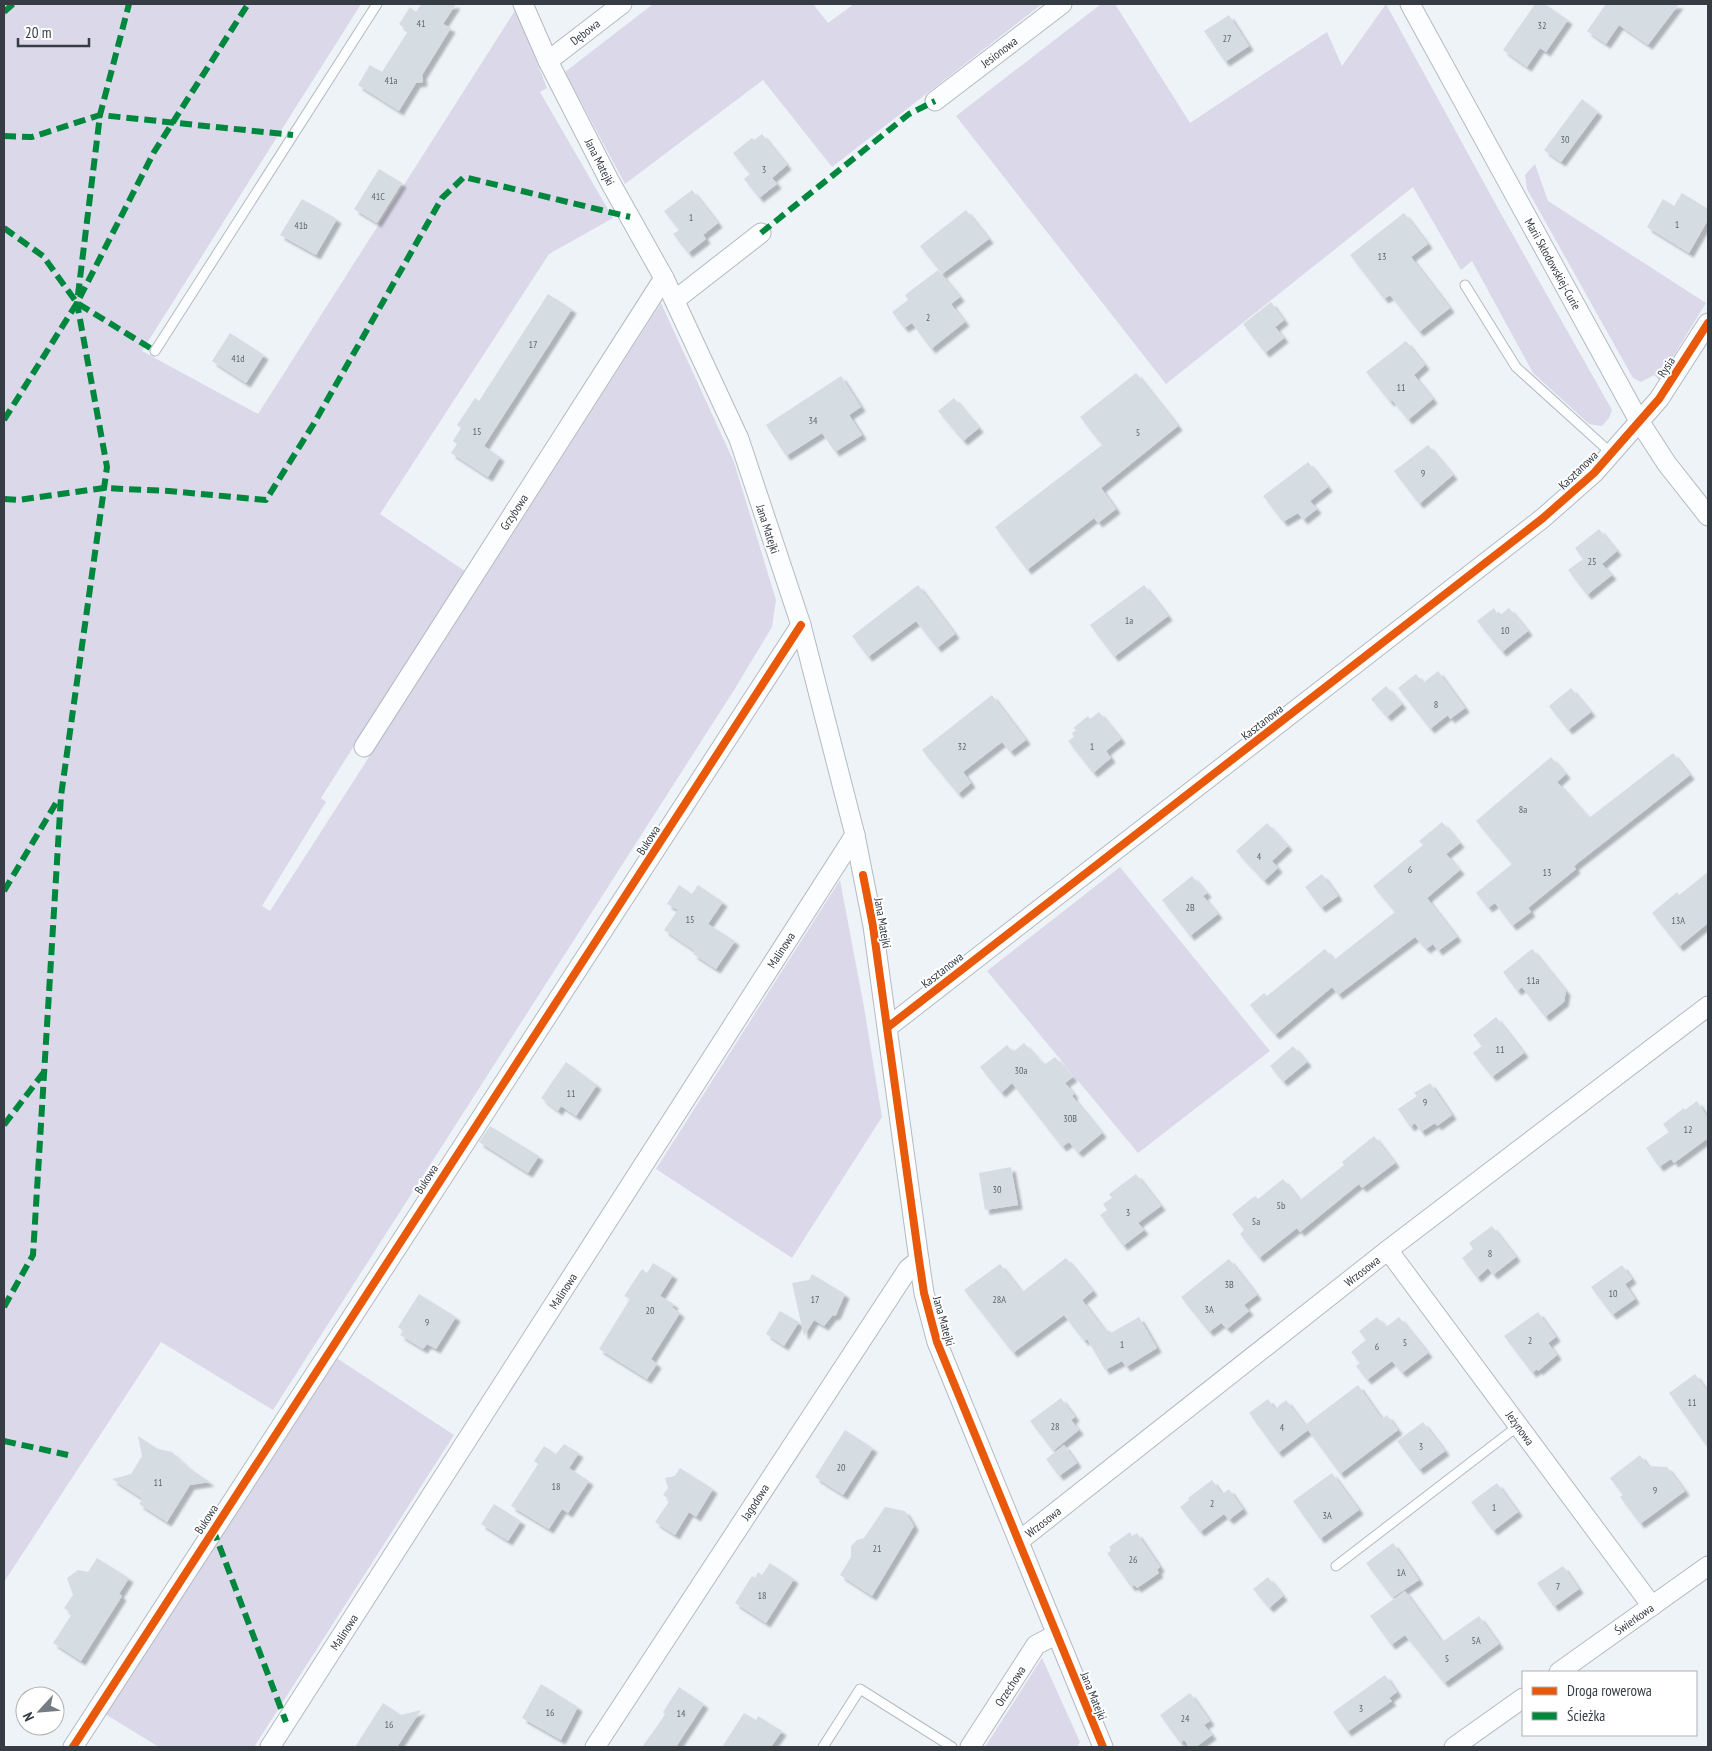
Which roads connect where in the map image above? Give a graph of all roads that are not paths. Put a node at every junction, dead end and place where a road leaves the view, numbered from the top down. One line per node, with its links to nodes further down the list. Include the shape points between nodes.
1 (377, 4): 13 (lane)
2 (523, 4): 6 (street, Jana Matejki)
3 (622, 4): 6 (street, Dębowa)
4 (1062, 4): 7 (street, Jesionowa)
5 (1410, 4): 14 (street, Marii Skłodowskiej-Curie)
6 (548, 61): 9 (street, Jana Matejki)
7 (935, 100)
8 (761, 233): 11 (street)
9 (664, 278): 11 (street, Jana Matejki); 18 (street, Grzybowa)
10 (1465, 285): 15 (lane, via 1516,367)
11 (675, 300): 17 (street, Jana Matejki, via 739,439)
12 (1708, 323): 14 (street, Rysia, via 1659,399)
13 (155, 351)
14 (1639, 422): 15 (street, Kasztanowa); 16 (street, Marii Skłodowskiej-Curie)
15 (1611, 453): 21 (street, Kasztanowa, via 1543,518)
16 (1708, 516)
17 (801, 625): 19 (street, Jana Matejki); 32 (street, Bukowa)
18 (364, 747)
19 (855, 835): 21 (street, Jana Matejki); 33 (street, Malinowa)
20 (1708, 1006): 22 (street, Wrzosowa)
21 (888, 1027): 23 (street, Jana Matejki)
22 (1388, 1250): 24 (street, Jeżynowa); 25 (street, Wrzosowa)
23 (919, 1260): 25 (street, Jana Matejki, via 937,1342); 34 (street, Jagodowa, via 908,1269)
24 (1518, 1426): 26 (lane); 28 (street, Jeżynowa)
25 (1019, 1541): 29 (street, Jana Matejki)
26 (1336, 1566)
27 (1708, 1566): 28 (street, Świerkowa)
28 (1652, 1606): 30 (street, Świerkowa)
29 (1056, 1634): 37 (street, Orzechowa, via 1036,1645); 38 (street, Jana Matejki)
30 (1560, 1671)
31 (1522, 1699): 39 (street)
32 (74, 1747)
33 (270, 1747)
34 (595, 1747)
35 (823, 1747): 36 (lane, via 860,1689)
36 (952, 1747)
37 (970, 1747)
38 (1103, 1747)
39 (1454, 1747)

